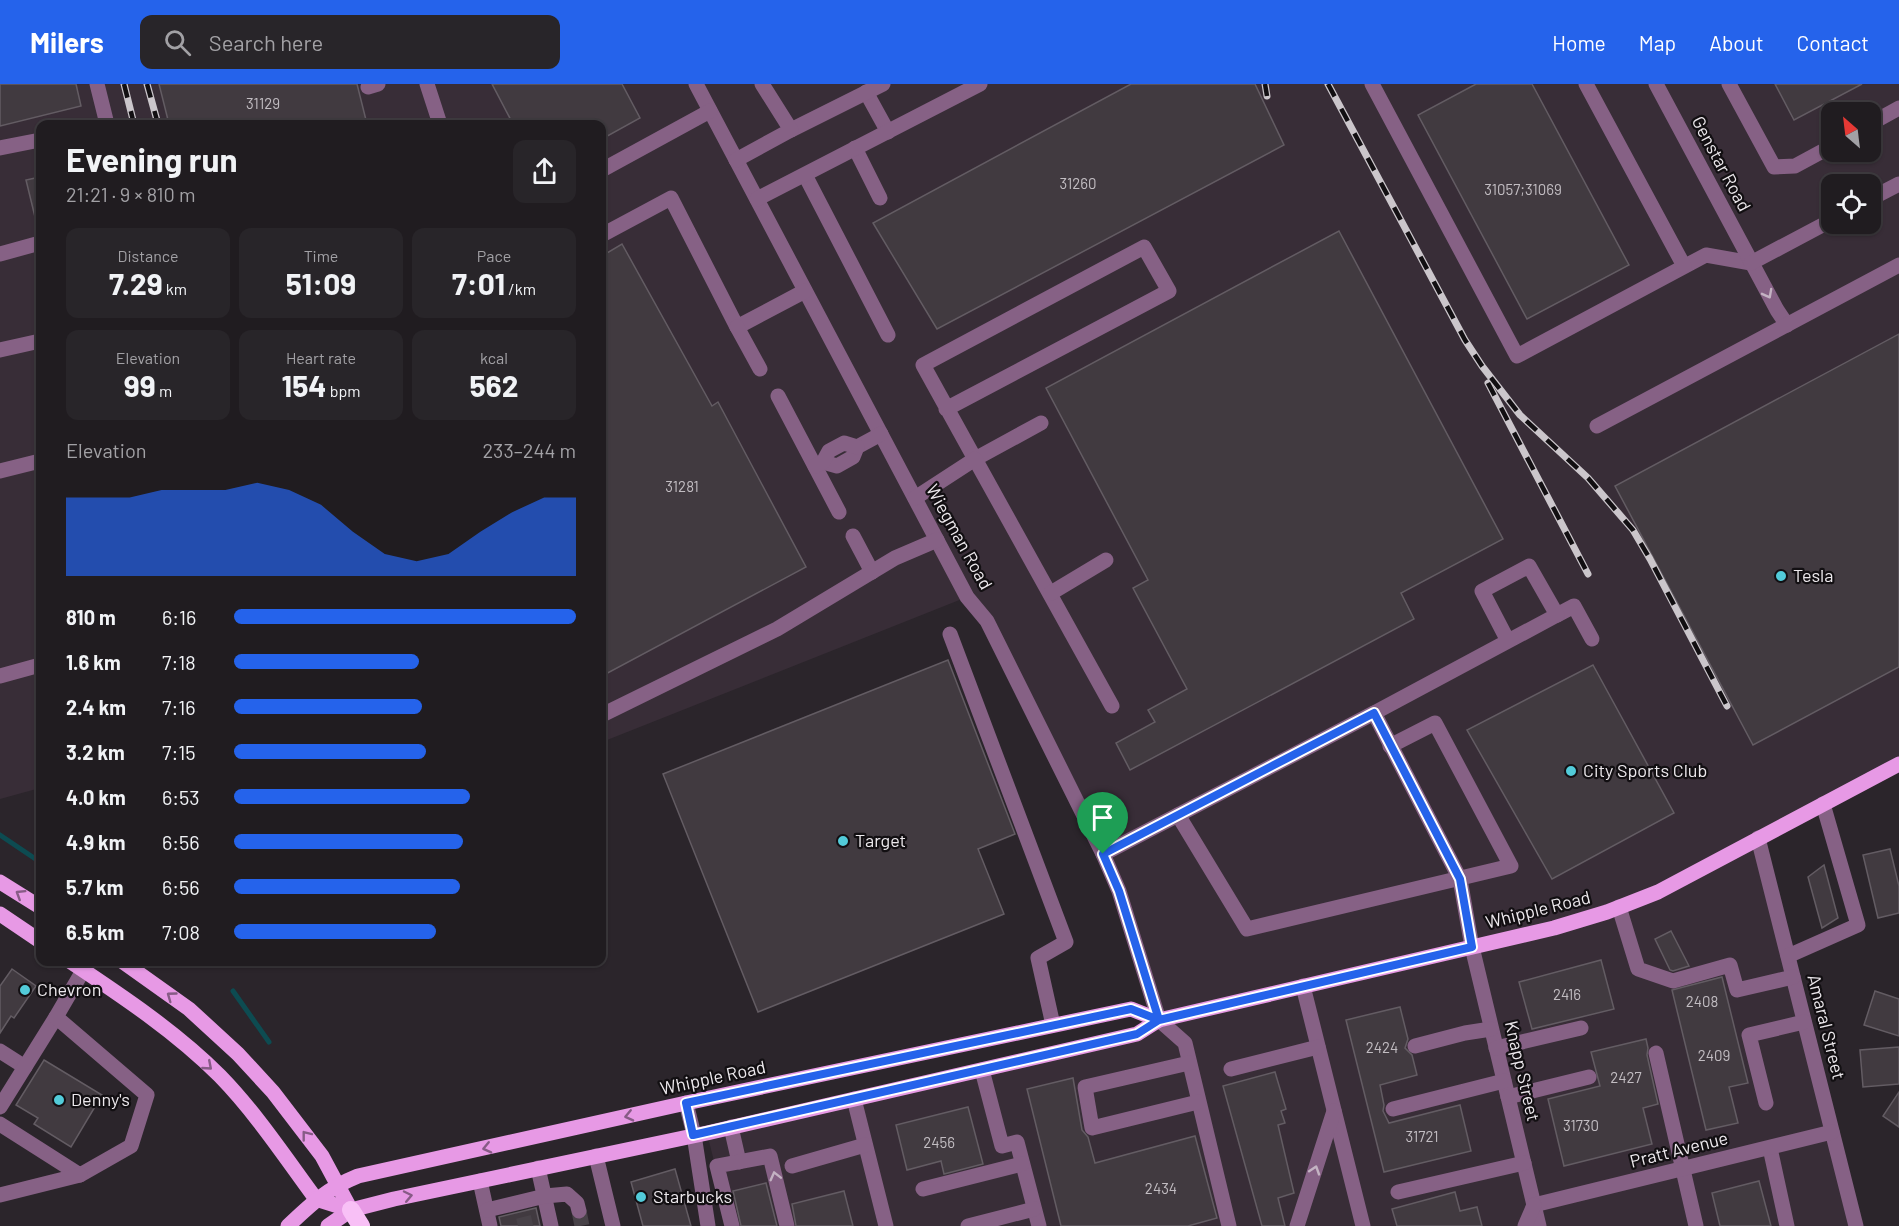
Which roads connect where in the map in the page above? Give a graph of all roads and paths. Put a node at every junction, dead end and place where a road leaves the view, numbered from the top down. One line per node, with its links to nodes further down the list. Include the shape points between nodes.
1 (97, 84): 15 (street)
2 (428, 84): 16 (street)
3 (696, 84): 13 (street, Wiegman Road)
4 (883, 84): 11 (street)
5 (980, 84): 18 (street)
6 (1372, 84): 36 (street, via 1517,356)
7 (1586, 84): 36 (street)
8 (1656, 84): 34 (street, Genstar Road)
9 (1729, 84): 22 (street, via 1774,167 1795,166)
10 (766, 85): 17 (street)
11 (866, 93): 17 (street); 18 (street)
12 (1899, 108): 14 (street)
13 (710, 111): 23 (street, Wiegman Road); 24 (street)
14 (1881, 118)
15 (106, 120)
16 (439, 120)
17 (791, 130): 23 (street)
18 (888, 132): 21 (street)
19 (36, 141): 20 (street)
20 (0, 148)
21 (855, 148): 25 (street); 28 (street)
22 (1821, 152)
23 (736, 160): 29 (street, Wiegman Road)
24 (606, 168)
25 (805, 175): 29 (street); 40 (street)
26 (1899, 184): 27 (street)
27 (1881, 193)
28 (880, 198)
29 (757, 199): 37 (street, Wiegman Road)
30 (1821, 226): 34 (street)
31 (606, 233): 39 (street, via 671,198)
32 (36, 244): 33 (street)
33 (0, 254)
34 (1751, 263): 36 (street, via 1706,255); 38 (street, Genstar Road, one-way to 38)
35 (1899, 265): 38 (street)
36 (1684, 266)
37 (805, 291): 39 (street); 48 (street, Wiegman Road)
38 (1786, 325): 47 (street)
39 (737, 327): 43 (street)
40 (888, 335)
41 (36, 342): 42 (street)
42 (0, 350)
43 (760, 369)
44 (778, 396): 51 (street)
45 (946, 409): 45 (street, via 923,365 1144,247 1169,291); 49 (street)
46 (1041, 423): 49 (street)
47 (1597, 426)
48 (881, 434): 51 (street, via 857,447 844,443 829,451); 53 (street, Wiegman Road)
49 (975, 459): 53 (street); 59 (street)
50 (36, 462): 52 (street)
51 (818, 464): 54 (street)
52 (0, 471)
53 (915, 498): 56 (street, Wiegman Road)
54 (839, 512)
55 (853, 536): 58 (street)
56 (937, 540): 58 (street); 74 (street, Wiegman Road, via 967,597 987,621)
57 (1106, 560): 59 (street)
58 (872, 572): 67 (street, via 777,629)
59 (1051, 593): 66 (street)
60 (1557, 615): 62 (street, via 1574,606); 63 (street); 63 (street, via 1529,566 1482,591)
61 (950, 634): 91 (street, via 1066,942 1038,958)
62 (1592, 639)
63 (1508, 641): 68 (street)
64 (36, 666): 65 (street)
65 (0, 676)
66 (1112, 706)
67 (606, 713)
68 (1374, 713): 69 (street, Knapp Street); 72 (street)
69 (1390, 746): 75 (street, Knapp Street); 75 (street, via 1435,723 1511,866)
70 (1899, 764): 71 (main road, Whipple Road)
71 (1823, 804): 73 (main road, Whipple Road); 82 (street, via 1858,925)
72 (1178, 815): 74 (street); 75 (street, via 1247,929)
73 (1758, 838): 78 (main road, Whipple Road, via 1658,892); 82 (street, Amaral Street)
74 (1103, 854): 89 (street, Wiegman Road, via 1119,891)
75 (1460, 879): 81 (street, Knapp Street)
76 (0, 882): 77 (main road, one-way to 76)
77 (36, 904)
78 (1619, 907): 81 (main road, Whipple Road, via 1554,928); 86 (street, via 1638,969 1673,981 1730,965 1737,990)
79 (3, 921): 80 (main road)
80 (36, 939)
81 (1472, 947): 87 (main road, Whipple Road); 93 (street, Knapp Street)
82 (1788, 956): 86 (street, Amaral Street)
83 (80, 966): 88 (street)
84 (84, 966): 133 (main road, one-way to 133, via 219,1076 254,1115)
85 (129, 966): 128 (main road, one-way to 85, via 273,1092 238,1054 189,1009)
86 (1793, 977): 90 (street, Amaral Street)
87 (1303, 986): 89 (main road, Whipple Road); 95 (street)
88 (56, 1017): 100 (street); 126 (street, via 147,1095 131,1146)
89 (1159, 1020): 91 (main road, Whipple Road, via 1131,1009); 99 (street, via 1185,1043); 101 (main road, Whipple Road, via 1137,1034)
90 (1804, 1022): 109 (street, via 1749,1035); 115 (street, Amaral Street)
91 (1053, 1025): 108 (main road, Whipple Road)
92 (1581, 1028): 96 (street)
93 (1491, 1029): 94 (street); 96 (street, Knapp Street)
94 (1415, 1046)
95 (1318, 1047): 102 (street); 112 (street)
96 (1496, 1048): 104 (street, Knapp Street)
97 (0, 1051): 100 (street)
98 (1656, 1053): 125 (street)
99 (1189, 1063): 107 (street); 107 (street, via 1084,1087 1092,1128)
100 (25, 1067): 110 (street)
101 (982, 1070): 106 (main road, Whipple Road); 122 (street, via 1002,1146 1017,1142)
102 (1231, 1070)
103 (1589, 1077): 105 (street)
104 (1504, 1080): 105 (street, Knapp Street); 111 (street)
105 (1508, 1097): 121 (street, Knapp Street)
106 (854, 1099): 114 (main road, Whipple Road); 117 (street)
107 (1198, 1102): 151 (street)
108 (686, 1103): 116 (street); 128 (main road, Whipple Road, one-way to 128, via 379,1171)
109 (1767, 1103)
110 (0, 1107)
111 (1393, 1109)
112 (1334, 1111): 152 (street, one-way to 112); 153 (street)
113 (0, 1124): 126 (street)
114 (731, 1127): 116 (main road, Whipple Road); 120 (street)
115 (1832, 1132): 118 (street, Pratt Avenue); 158 (street, Amaral Street)
116 (693, 1135): 119 (main road, Whipple Road); 145 (street)
117 (865, 1145): 123 (street); 148 (street)
118 (1770, 1148): 125 (street, Pratt Avenue); 157 (street)
119 (596, 1156): 124 (main road, Whipple Road); 144 (street)
120 (739, 1162): 146 (street, via 717,1166); 147 (street, one-way to 120, via 770,1156)
121 (1524, 1163): 130 (street); 134 (street, Knapp Street)
122 (1022, 1164): 129 (street); 135 (street)
123 (792, 1166)
124 (538, 1168): 127 (main road, Whipple Road); 132 (street)
125 (1683, 1169): 134 (street, Pratt Avenue); 156 (street)
126 (80, 1175): 131 (street)
127 (480, 1181): 136 (main road, Whipple Road, one-way to 127); 137 (street)
128 (338, 1184): 133 (main road, Whipple Road); 136 (main road)
129 (923, 1189)
130 (1398, 1192)
131 (0, 1195)
132 (545, 1196): 137 (street); 138 (street, via 567,1194); 139 (street)
133 (316, 1199): 136 (main road); 140 (main road, Whipple Road)
134 (1534, 1205): 154 (street); 155 (street, Knapp Street)
135 (1034, 1209): 149 (street); 150 (street)
136 (351, 1210): 141 (main road, Whipple Road); 142 (highway)
137 (487, 1210): 143 (street)
138 (579, 1211)
139 (546, 1222)
140 (288, 1226)
141 (328, 1226)
142 (361, 1226)
143 (490, 1226)
144 (613, 1226)
145 (708, 1226)
146 (732, 1226)
147 (787, 1226)
148 (886, 1226)
149 (968, 1226)
150 (1039, 1226)
151 (1227, 1226)
152 (1297, 1226)
153 (1363, 1226)
154 (1525, 1226)
155 (1539, 1226)
156 (1696, 1226)
157 (1787, 1226)
158 (1856, 1226)

